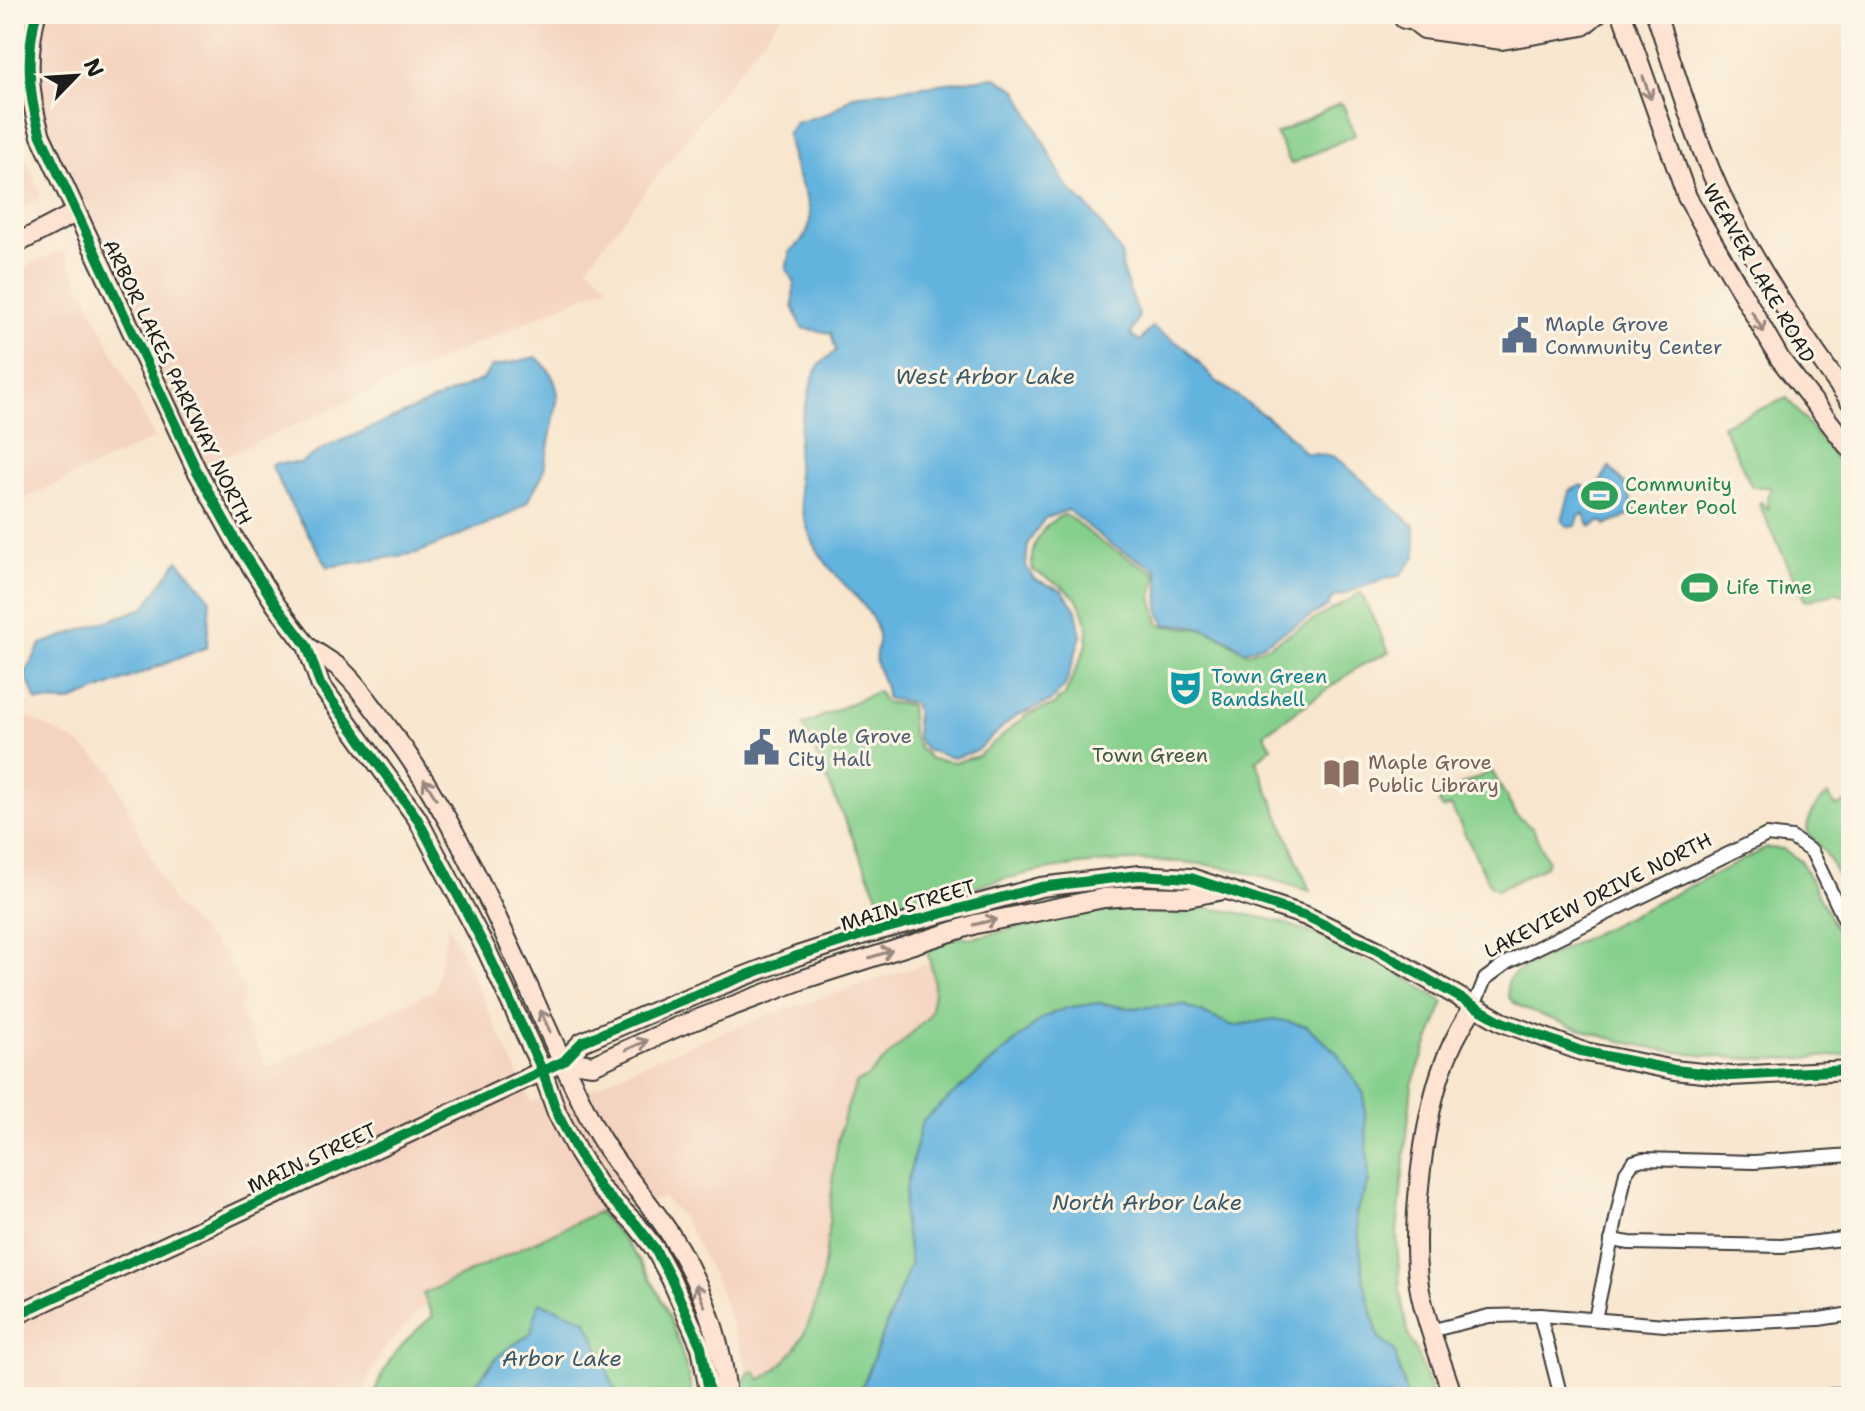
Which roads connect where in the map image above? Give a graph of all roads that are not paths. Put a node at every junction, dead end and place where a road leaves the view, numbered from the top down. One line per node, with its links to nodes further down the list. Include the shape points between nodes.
1 (36, 14): 7 (street, ARBOR LAKES PARKWAY NORTH, via 30,52 32,104)
2 (1561, 14): 6 (street, via 1509,25 1427,15)
3 (1597, 14): 6 (street, via 1583,26 1502,40 1424,29)
4 (1622, 14): 10 (street, WEAVER LAKE ROAD, one-way to 10, via 1687,197 1780,359)
5 (1656, 14): 9 (street, WEAVER LAKE ROAD, via 1718,188 1803,336)
6 (1408, 18)
7 (75, 213): 8 (street); 11 (street, ARBOR LAKES PARKWAY NORTH, via 200,476 245,557)
8 (14, 245)
9 (1851, 402)
10 (1851, 450)
11 (307, 646): 15 (street, ARBOR LAKES PARKWAY NORTH, one-way to 11, via 441,806 339,668); 16 (street, ARBOR LAKES PARKWAY NORTH, via 320,684 404,797 445,868)
12 (1223, 890): 14 (street, MAIN STREET, via 1336,929); 15 (street, MAIN STREET, one-way to 12, via 593,1065 804,979 976,924 1104,898 1188,897); 15 (street, MAIN STREET, via 1191,878 1139,875 1041,887 797,956 582,1042)
13 (1851, 933): 14 (street, LAKEVIEW DRIVE NORTH, via 1812,852 1792,838 1767,835 1508,962 1485,979)
14 (1474, 1006): 17 (street, MAIN STREET, via 1559,1045 1648,1066 1731,1076); 25 (street, LAKEVIEW DRIVE NORTH, via 1441,1071 1423,1160 1416,1236 1419,1289)
15 (564, 1061): 16 (street, MAIN STREET); 28 (street, ARBOR LAKES PARKWAY NORTH, one-way to 15, via 718,1345 687,1263 660,1219 615,1164)
16 (542, 1070): 23 (street, MAIN STREET); 27 (street, ARBOR LAKES PARKWAY NORTH, via 578,1153 600,1188 655,1249 671,1279 701,1347)
17 (1851, 1070)
18 (1851, 1155): 20 (street, via 1633,1162 1626,1172)
19 (1851, 1238): 20 (street, via 1782,1246)
20 (1611, 1240): 24 (street)
21 (1851, 1314): 24 (street, via 1678,1326)
22 (1540, 1315): 24 (street); 25 (street, via 1489,1316); 30 (street)
23 (14, 1316)
24 (1595, 1319)
25 (1430, 1331): 29 (street, LAKEVIEW DRIVE NORTH)
26 (1851, 1392): 31 (street)
27 (710, 1397)
28 (727, 1397)
29 (1453, 1397)
30 (1561, 1397)
31 (1821, 1397)

